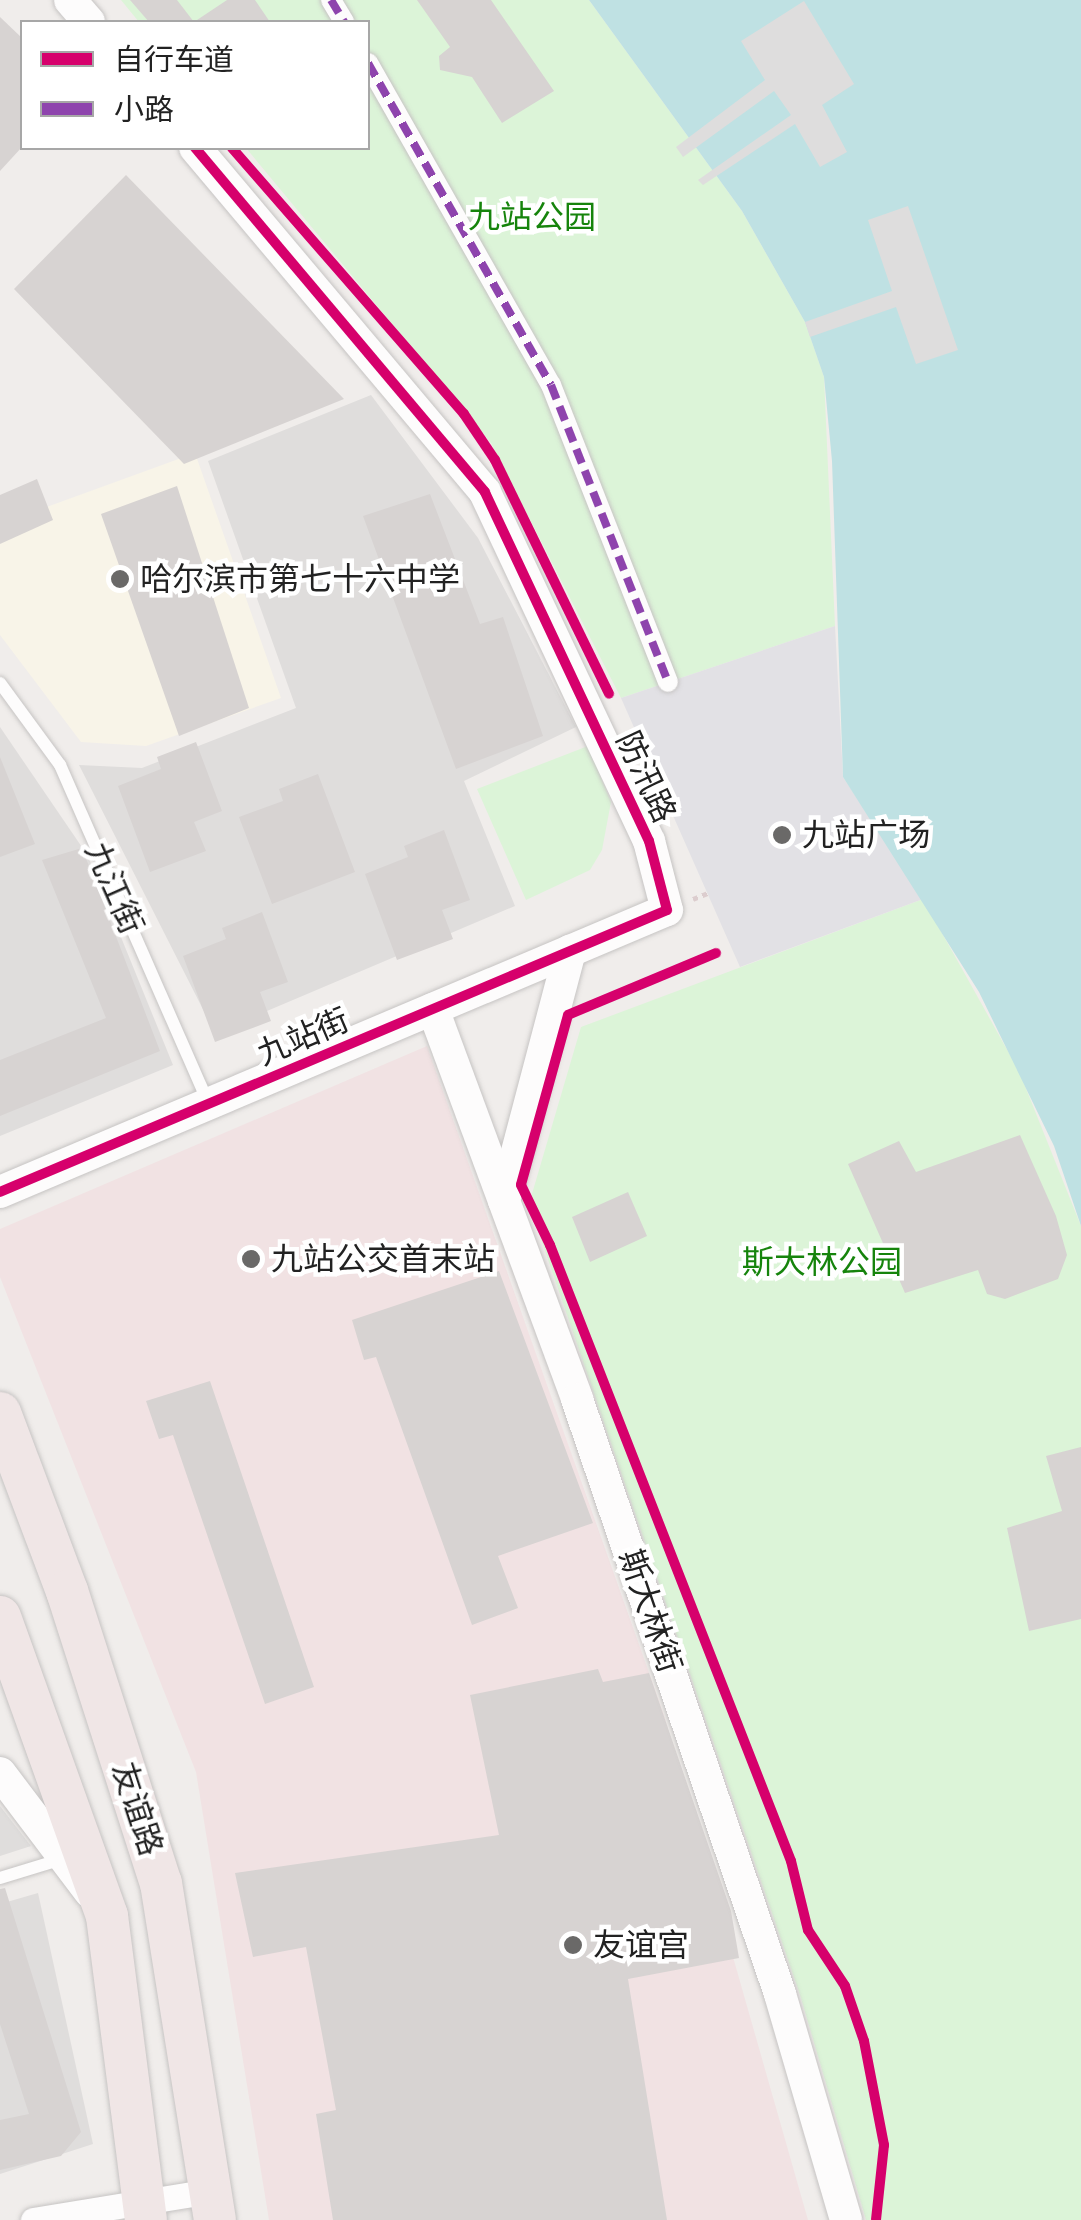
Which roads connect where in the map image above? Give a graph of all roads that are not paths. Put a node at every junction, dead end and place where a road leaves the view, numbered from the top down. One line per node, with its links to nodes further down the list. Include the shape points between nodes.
1 (70, 0): 2 (street)
2 (87, 20)
3 (370, 67): 5 (street, via 551,385)
4 (197, 150): 7 (street, 防汛路, via 485,492 649,841 667,910)
5 (668, 682)
6 (0, 683): 10 (lane, 九江街, via 60,765)
7 (624, 928): 8 (street, 九站街)
8 (570, 951): 9 (street, 九站街); 12 (street)
9 (433, 1009): 10 (street, 九站街); 12 (street, 斯大林街)
10 (209, 1104): 11 (street, 九站街)
11 (0, 1192)
12 (504, 1200): 22 (street, 斯大林街, via 773,1976)
13 (0, 1413): 19 (highway, 友谊路, via 66,1590 161,1883)
14 (0, 1617): 18 (highway, 友谊路)
15 (0, 1772): 16 (street)
16 (64, 1858): 17 (lane); 18 (street)
17 (0, 1878)
18 (107, 1916): 20 (highway, 友谊路)
19 (212, 2206): 20 (street)
20 (144, 2210): 21 (street)
21 (33, 2220)
22 (846, 2220)

